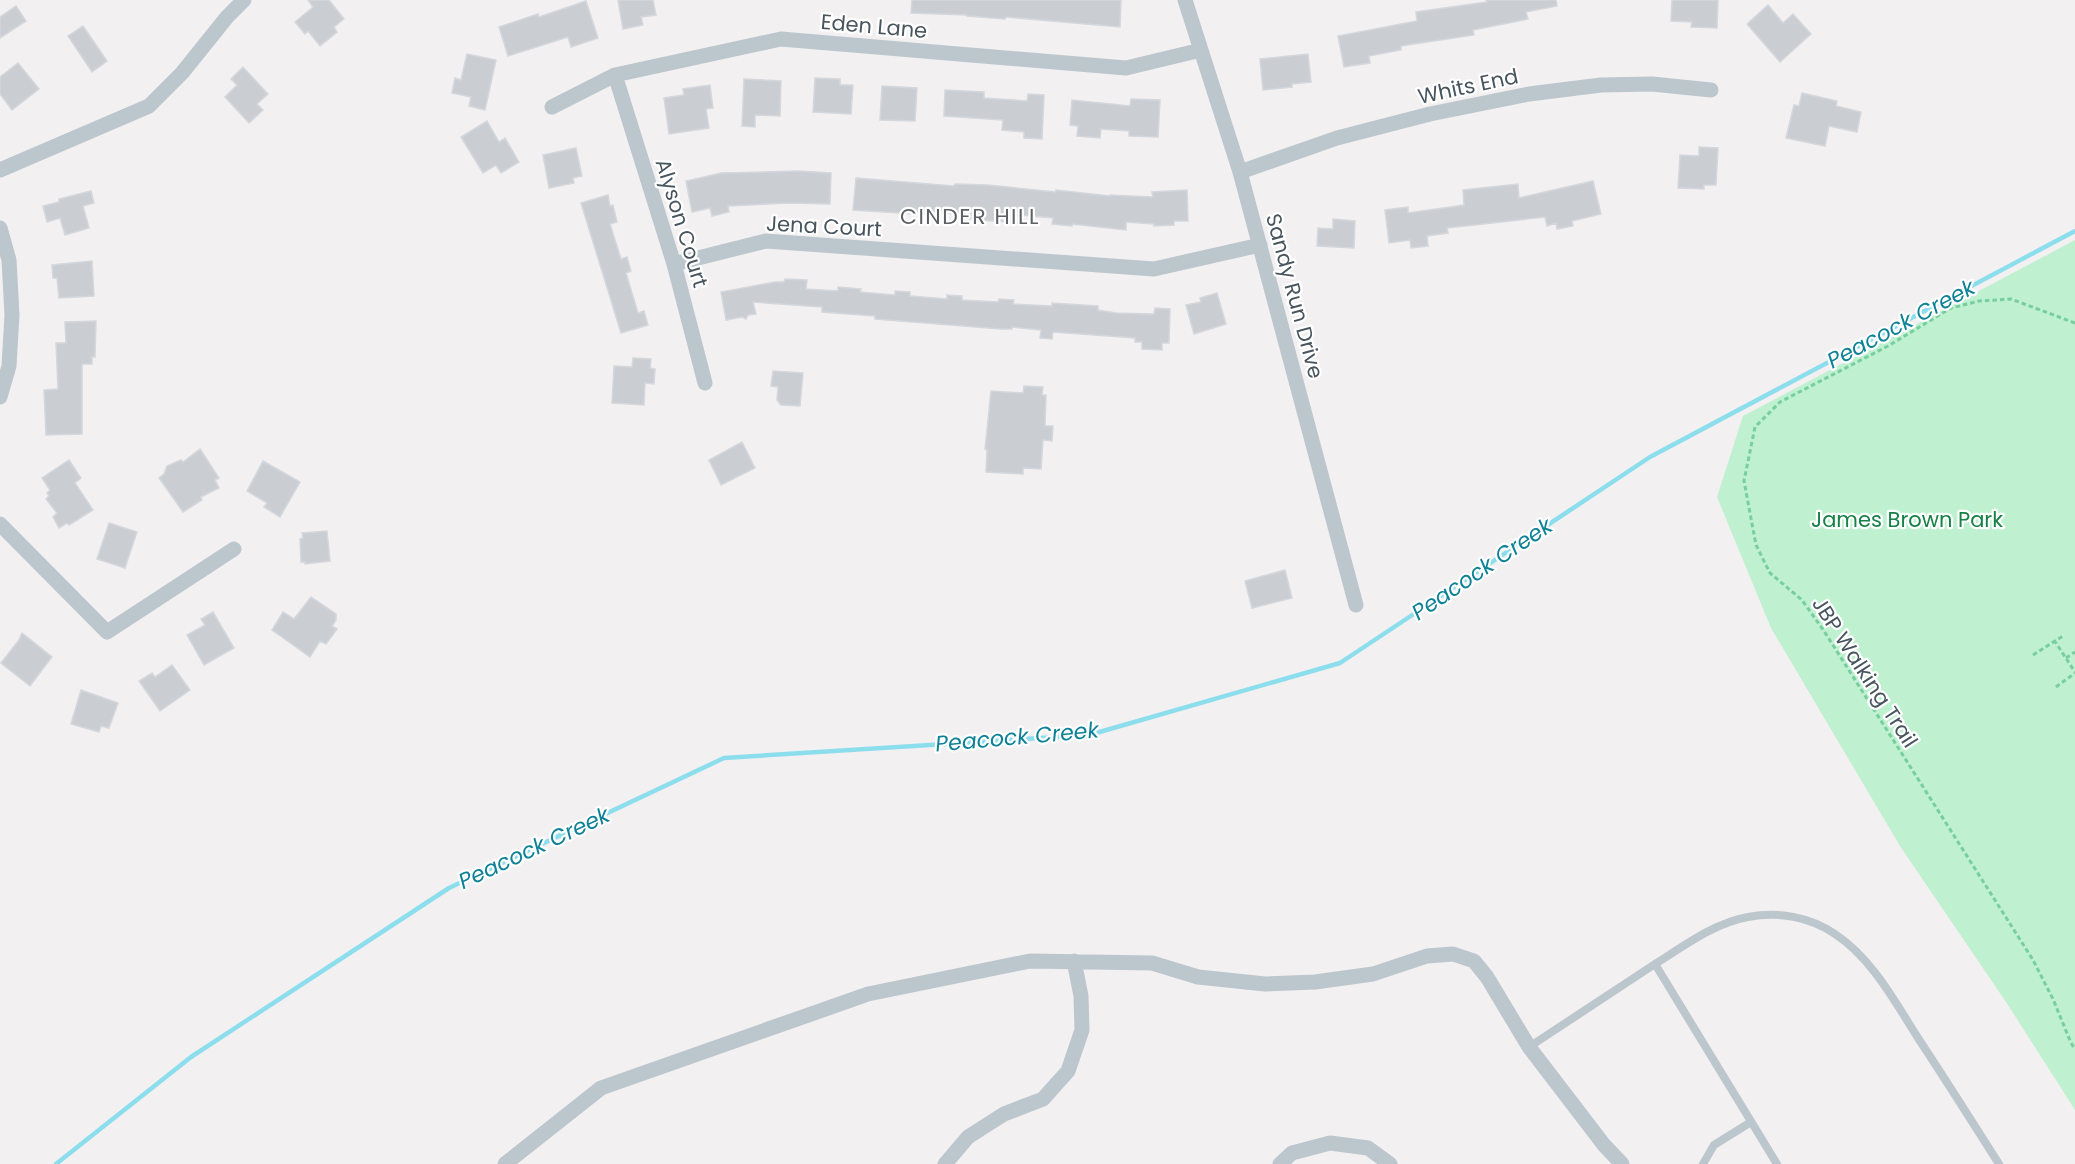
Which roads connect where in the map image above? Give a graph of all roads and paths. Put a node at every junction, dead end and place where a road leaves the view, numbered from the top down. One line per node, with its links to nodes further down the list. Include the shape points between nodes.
1 (244, 0): 7 (street, via 149,106)
2 (1185, 0): 3 (street, Sandy Run Drive)
3 (1201, 50): 4 (street, Eden Lane, via 1126,68 781,39); 8 (street, Sandy Run Drive)
4 (615, 75): 6 (street, Eden Lane); 11 (street, Alyson Court)
5 (1711, 90): 8 (street, Whits End, via 1652,84 1601,85 1529,94 1348,135)
6 (552, 107)
7 (0, 170)
8 (1240, 172): 10 (street, Sandy Run Drive)
9 (0, 228): 14 (street, via 9,260 12,315 9,366)
10 (1260, 245): 11 (street, Jena Court, via 1155,269 766,241); 17 (street, Sandy Run Drive)
11 (674, 264): 13 (street, Alyson Court)
12 (2075, 323): 28 (path, JBP Walking Trail, via 2010,299 1978,301 1951,309 1780,402 1755,427 1744,481 1756,545 1770,573 1802,600 1824,631 2033,960)
13 (705, 383)
14 (0, 397)
15 (0, 524): 16 (street, via 107,632)
16 (234, 549)
17 (1356, 605)
18 (2063, 636): 19 (path)
19 (2054, 640): 21 (path); 22 (path)
20 (2075, 652): 22 (path)
21 (2033, 655)
22 (2066, 658): 23 (path)
23 (2075, 672): 24 (path)
24 (2056, 687)
25 (1074, 961): 27 (street, via 1152,963 1198,977 1265,984 1373,974 1426,956 1452,954 1474,961); 30 (street, via 1030,962 868,994 613,1084 602,1088); 31 (street, via 1082,1030 1068,1071 1043,1099 1004,1114 968,1137)
26 (1655, 964): 27 (lane); 29 (lane); 37 (lane, via 1725,923 1749,916 1810,920 1836,934 1864,958)
27 (1529, 1047): 34 (street)
28 (2075, 1049)
29 (1751, 1122): 35 (lane, via 1714,1144); 36 (lane)
30 (505, 1164)
31 (945, 1164)
32 (1280, 1164): 33 (street, via 1292,1152 1330,1143 1368,1148)
33 (1390, 1164)
34 (1622, 1164)
35 (1703, 1164)
36 (1777, 1164)
37 (2000, 1164)

